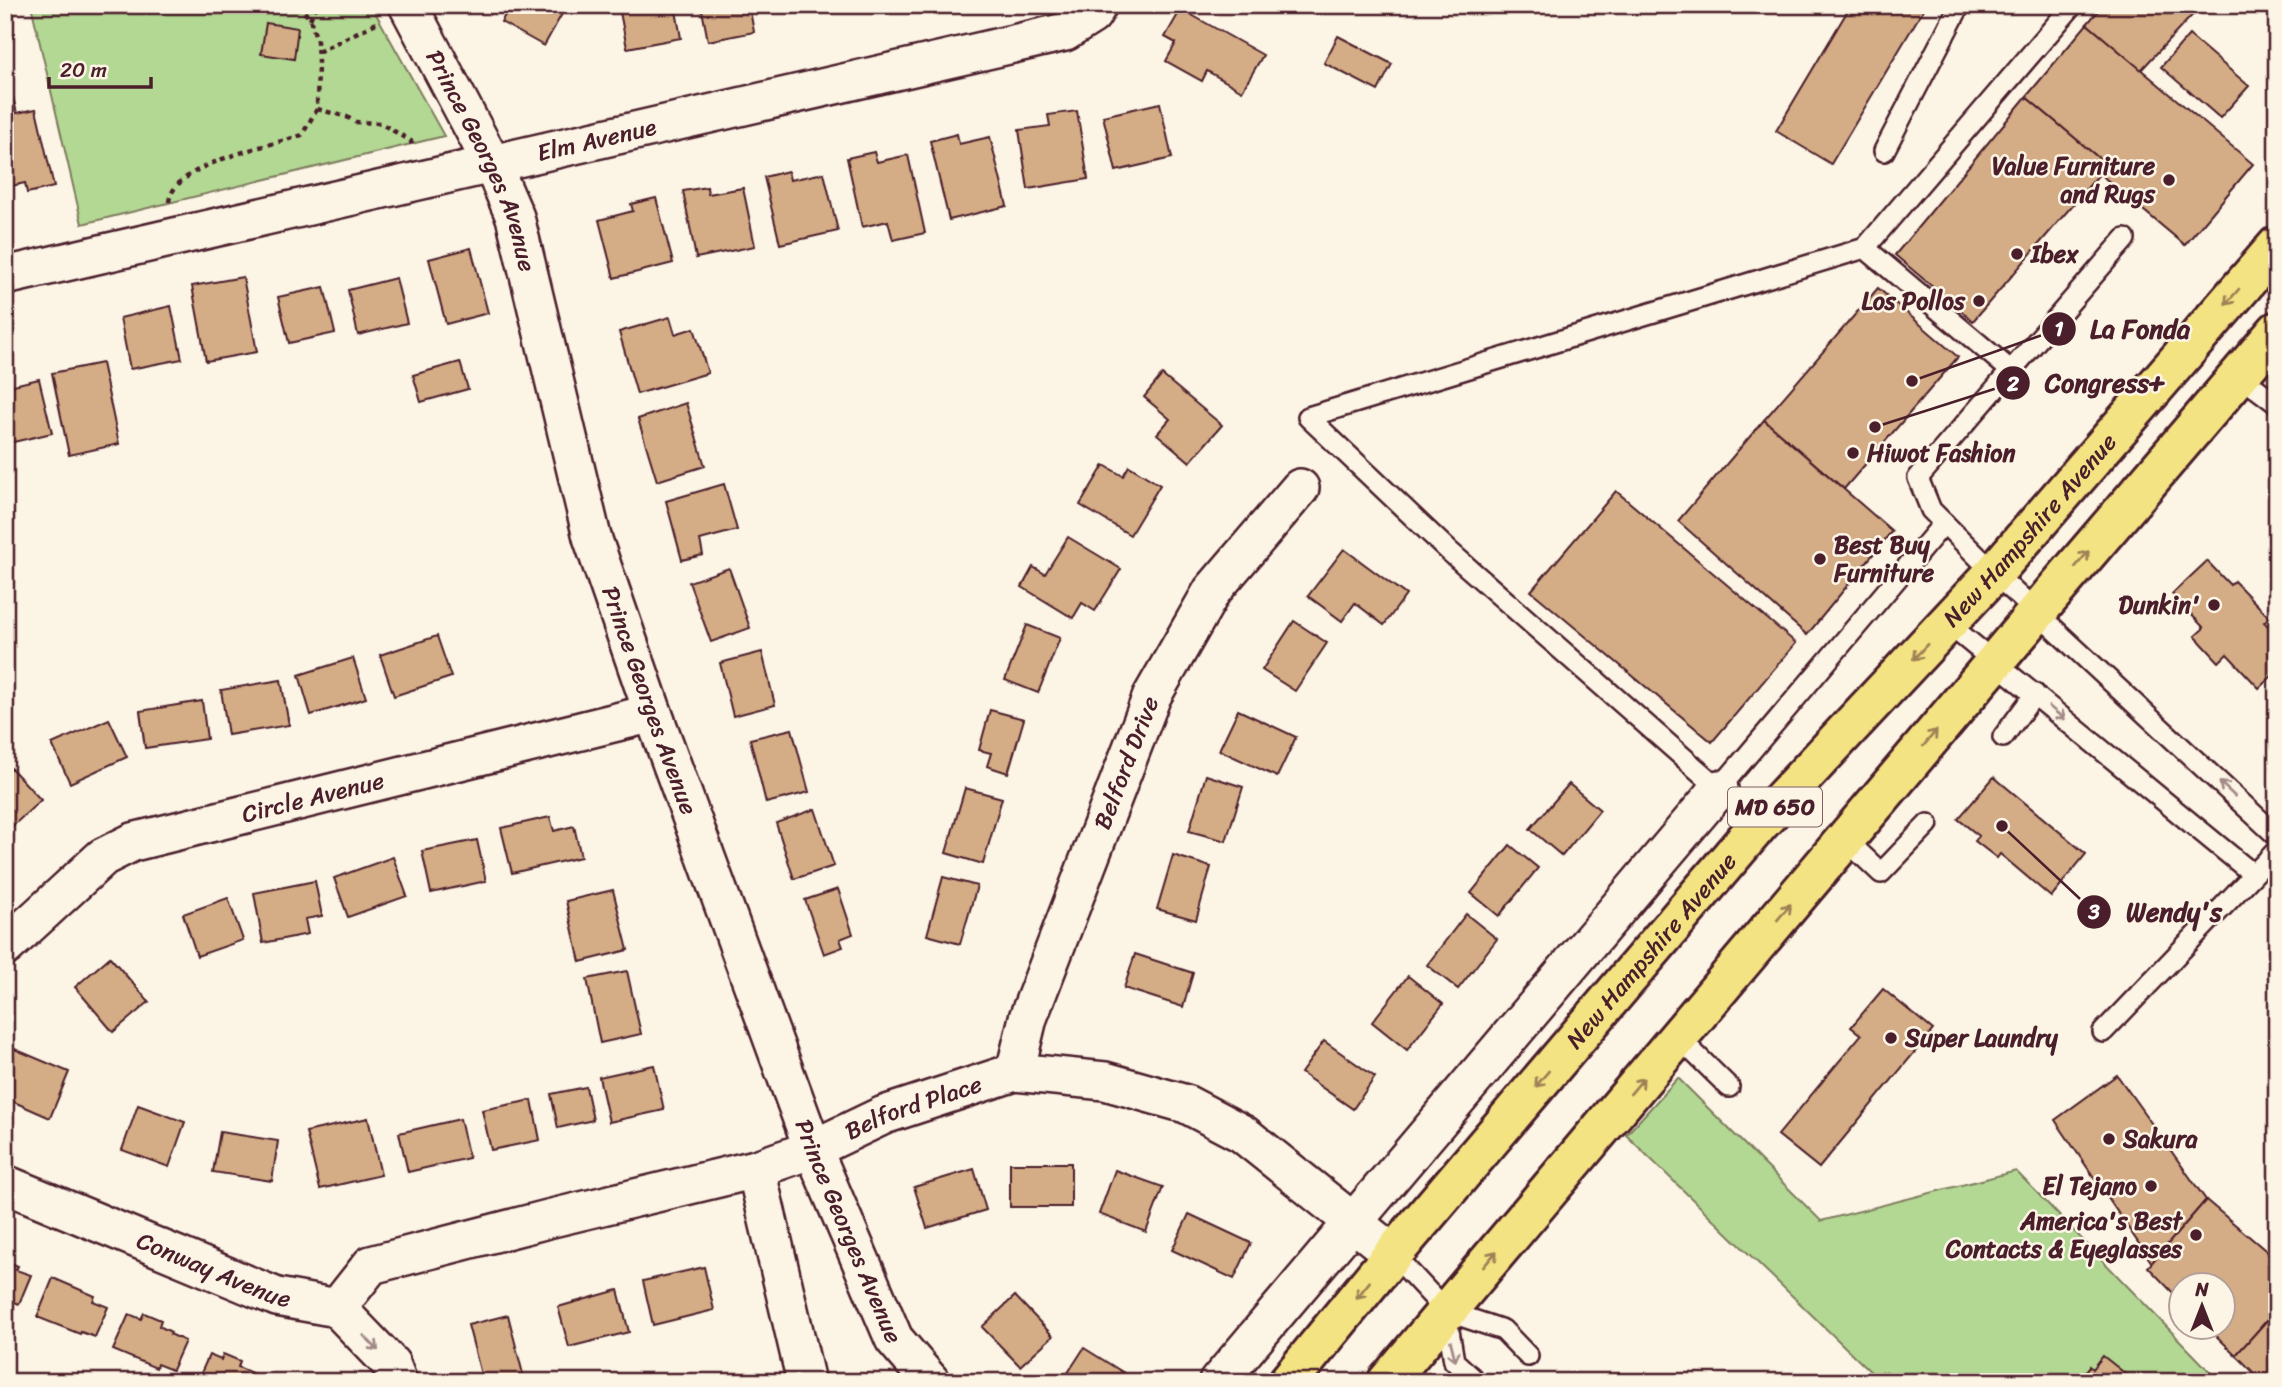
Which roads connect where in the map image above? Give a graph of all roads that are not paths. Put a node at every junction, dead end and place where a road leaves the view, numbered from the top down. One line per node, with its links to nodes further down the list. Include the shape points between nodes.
1 (1098, 5): 6 (street, Elm Avenue, via 1092,15 1065,32)
2 (1960, 5): 5 (lane)
3 (2073, 5): 9 (lane)
4 (409, 7): 6 (street, Prince Georges Avenue)
5 (1884, 151)
6 (492, 163): 10 (street, Elm Avenue); 22 (street, Prince Georges Avenue, via 515,217 592,537)
7 (2125, 239): 12 (lane)
8 (2277, 246): 17 (main road, New Hampshire Avenue / MD 650, one-way to 17)
9 (1865, 248): 12 (lane); 24 (lane, via 1308,417 1449,551)
10 (5, 276)
11 (2277, 331): 13 (main road, MD 650)
12 (2010, 370): 16 (lane, via 1918,478 1931,510)
13 (2240, 376): 14 (lane); 18 (main road, MD 650, one-way to 13)
14 (2277, 404)
15 (1300, 488): 34 (street, Belford Drive, via 1212,591 1152,696 1028,1018)
16 (1944, 523): 17 (lane); 24 (lane)
17 (1994, 573): 18 (lane); 19 (main road, New Hampshire Avenue / MD 650)
18 (2038, 611): 20 (main road, MD 650); 27 (lane, one-way to 18)
19 (1947, 623): 20 (lane); 25 (main road, New Hampshire Avenue / MD 650, one-way to 25)
20 (1995, 662): 21 (lane); 28 (main road, MD 650, one-way to 20)
21 (2035, 694): 23 (lane); 30 (lane, one-way to 30)
22 (653, 713): 31 (street, Circle Avenue, via 133,842 103,857); 36 (street, Prince Georges Avenue)
23 (2003, 737)
24 (1718, 789): 25 (lane); 39 (street)
25 (1759, 824): 40 (main road, New Hampshire Avenue / MD 650, one-way to 40)
26 (1928, 824): 28 (lane, via 1881,873)
27 (2277, 836)
28 (1845, 839): 33 (main road, MD 650, one-way to 28)
29 (2277, 850): 30 (lane)
30 (2253, 874): 32 (lane)
31 (5, 947)
32 (2103, 1032)
33 (1678, 1037): 35 (lane); 42 (main road, MD 650, one-way to 33)
34 (1015, 1072): 36 (street, Belford Place, via 884,1115); 39 (street, Belford Place, via 1105,1080 1185,1104 1243,1134)
35 (1729, 1087)
36 (813, 1149): 37 (street, Belford Place); 46 (street, Prince Georges Avenue, via 894,1339)
37 (756, 1170): 41 (street, Belford Place, via 371,1265); 45 (street)
38 (5, 1184): 41 (street, Conway Avenue, via 277,1297)
39 (1353, 1220): 40 (street, Belford Place); 47 (street)
40 (1393, 1254): 42 (lane); 48 (main road, New Hampshire Avenue / MD 650, one-way to 48)
41 (337, 1308): 44 (street, one-way to 44, via 391,1364)
42 (1446, 1311): 43 (lane, via 1503,1331); 49 (main road, MD 650); 50 (lane, one-way to 50, via 1454,1361)
43 (1528, 1356)
44 (398, 1382)
45 (806, 1382)
46 (931, 1382)
47 (1218, 1382)
48 (1288, 1382)
49 (1387, 1382)
50 (1477, 1382)

